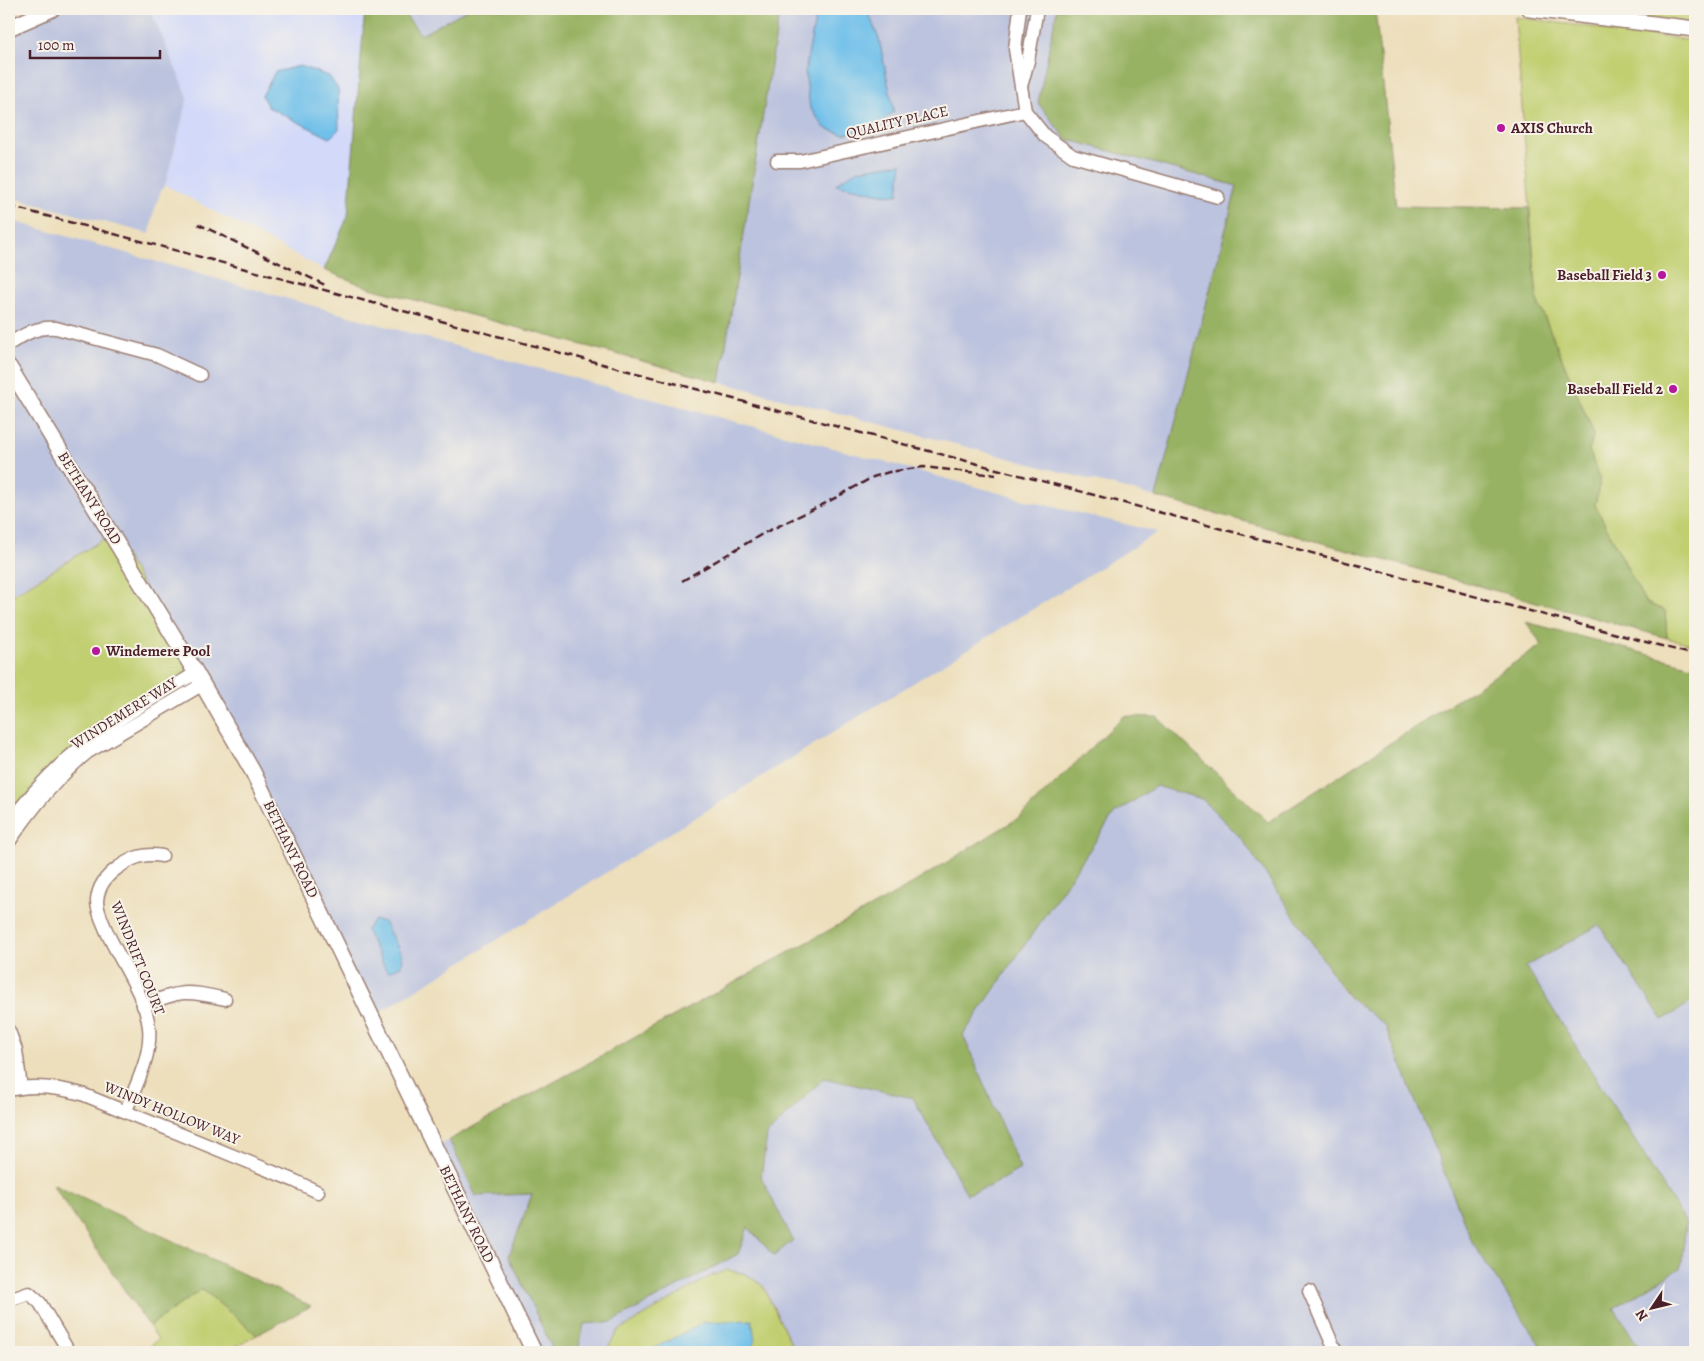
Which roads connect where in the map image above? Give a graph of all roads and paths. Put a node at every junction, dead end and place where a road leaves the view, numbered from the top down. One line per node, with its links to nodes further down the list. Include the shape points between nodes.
1 (52, 9): 5 (main road)
2 (1020, 9): 7 (street, via 1015,49)
3 (1037, 9): 7 (street)
4 (1530, 9): 6 (main road)
5 (9, 28)
6 (1695, 29)
7 (1021, 88): 8 (street)
8 (1025, 111): 9 (street, QUALITY PLACE, via 800,161); 10 (street, via 1045,136 1073,156)
9 (777, 161)
10 (1218, 197)
11 (9, 344): 13 (street, via 36,329 56,328 157,355)
12 (9, 367): 14 (main road, BETHANY ROAD)
13 (200, 375)
14 (200, 678): 15 (street, WINDEMERE WAY, via 133,710 79,748 50,773); 16 (street, WINDEMERE WAY, via 73,764 42,795); 27 (main road, BETHANY ROAD, via 282,830)
15 (9, 824)
16 (9, 842)
17 (162, 856): 19 (street, WINDRIFT COURT, via 150,854 123,864 107,877 98,895 99,912 114,949)
18 (225, 999): 19 (street, via 185,992)
19 (143, 1006): 22 (street, WINDRIFT COURT, via 149,1026 148,1052)
20 (9, 1031): 21 (street, via 16,1050)
21 (15, 1089): 22 (street, WINDY HOLLOW WAY, via 37,1086 63,1089)
22 (126, 1111): 23 (street, WINDY HOLLOW WAY)
23 (318, 1192)
24 (1309, 1290): 28 (street)
25 (9, 1300): 26 (street, via 29,1293 40,1303)
26 (69, 1352)
27 (534, 1352)
28 (1336, 1352)

